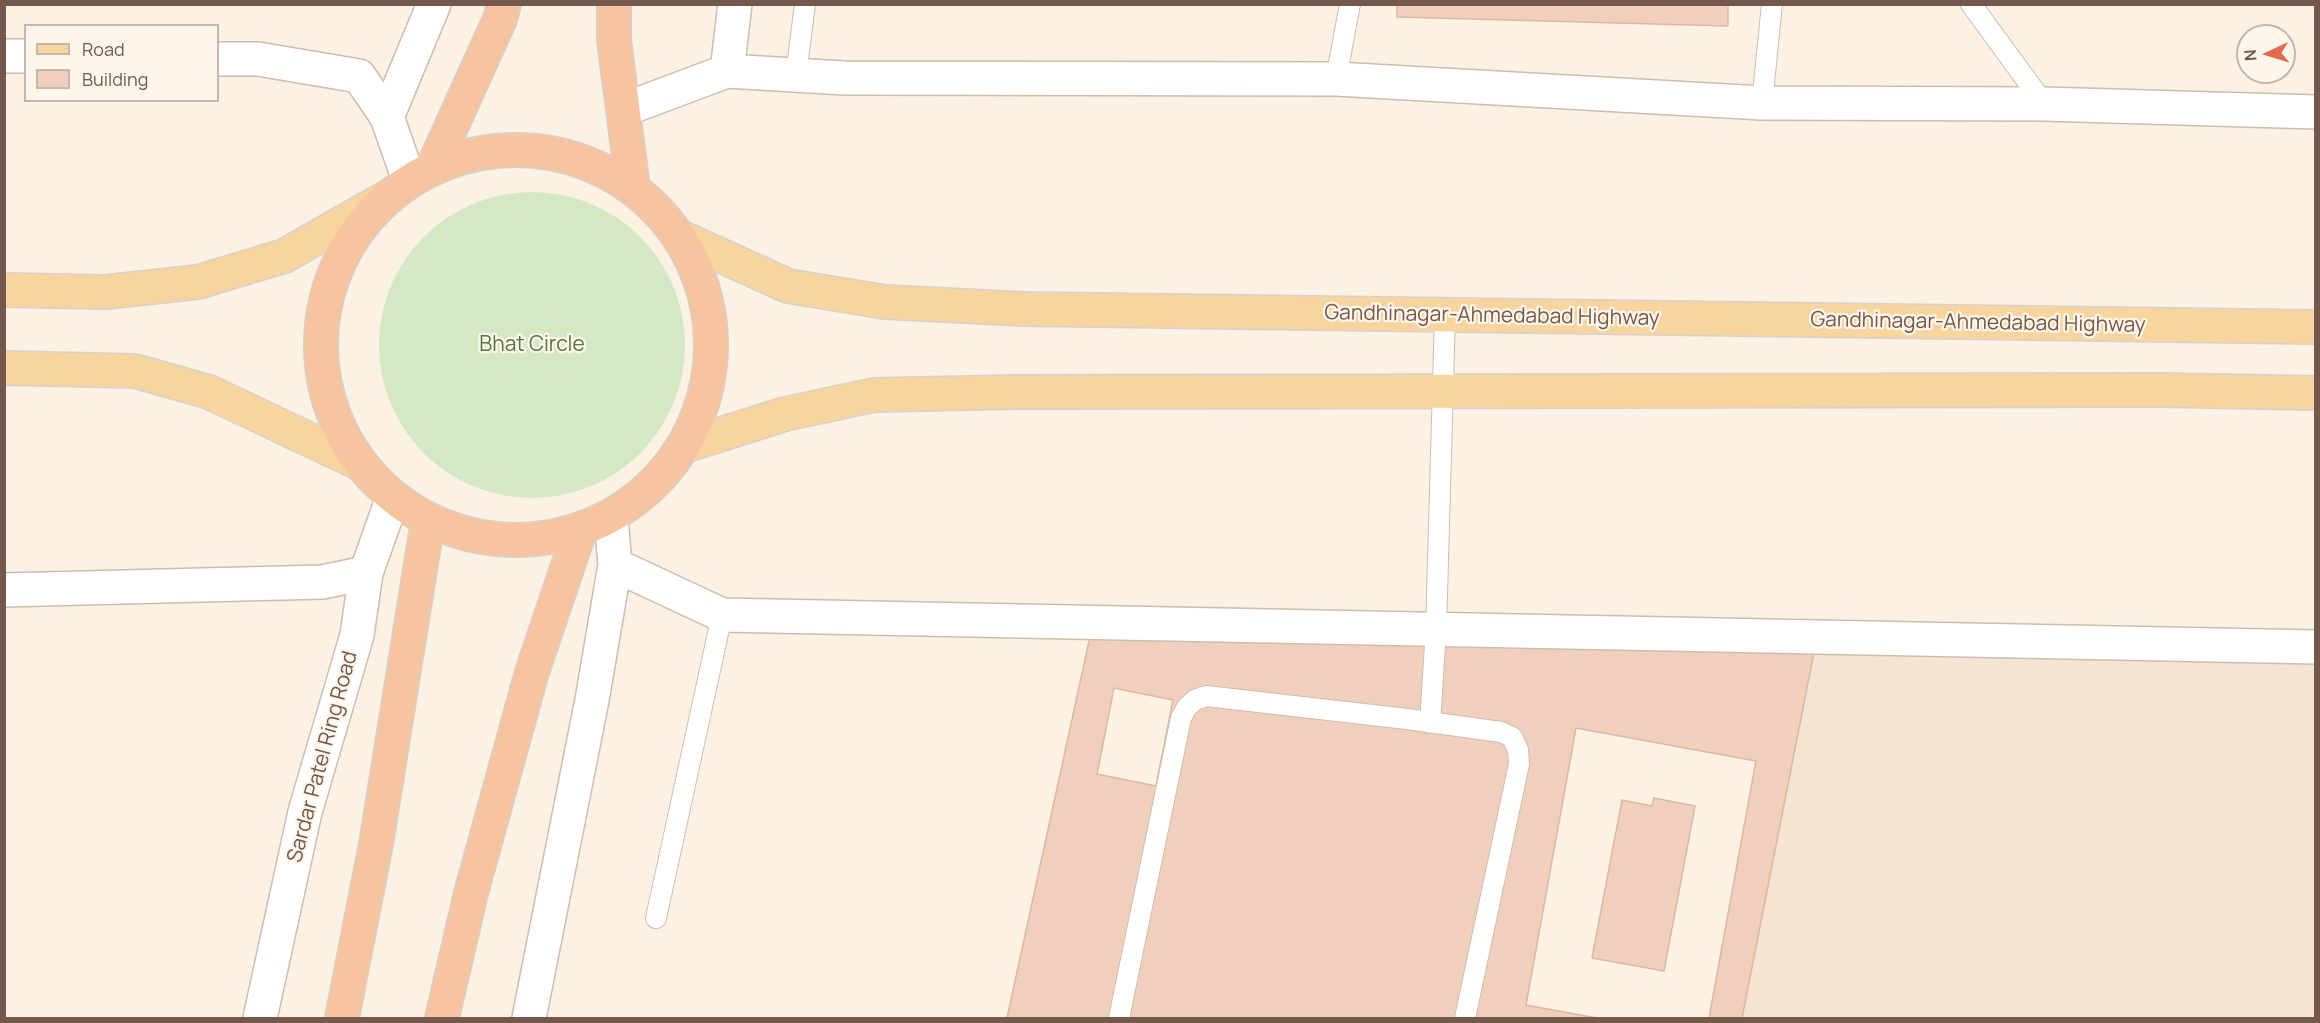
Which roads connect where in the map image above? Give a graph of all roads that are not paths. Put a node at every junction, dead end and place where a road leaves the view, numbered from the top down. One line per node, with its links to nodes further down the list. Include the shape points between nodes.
1 (434, 4): 19 (street)
2 (504, 4): 20 (highway, via 500,18)
3 (614, 4): 17 (highway, via 614,40)
4 (735, 4): 12 (street)
5 (805, 4): 13 (lane)
6 (1350, 4): 14 (lane)
7 (1772, 4): 15 (lane)
8 (1971, 4): 16 (lane)
9 (4, 56): 10 (street)
10 (24, 56)
11 (219, 59): 19 (street, via 258,59 359,76)
12 (727, 71): 13 (street); 17 (street)
13 (796, 75): 14 (street)
14 (1336, 79): 15 (street)
15 (1762, 103): 16 (street)
16 (2044, 104): 18 (street)
17 (623, 110): 21 (highway)
18 (2316, 112)
19 (387, 117): 20 (street)
20 (410, 181): 21 (highway, via 484,151 536,149 588,161); 23 (main road, via 284,256 198,282 106,292); 30 (highway, via 350,242 327,296 321,355 333,412)
21 (633, 188): 22 (highway)
22 (680, 237): 24 (main road, Gandhinagar-Ahmedabad Highway, via 788,286 885,302 1024,309); 29 (highway, via 703,287 712,341 705,395)
23 (4, 290)
24 (1445, 315): 25 (main road, Gandhinagar-Ahmedabad Highway); 27 (lane)
25 (2316, 327)
26 (4, 368): 30 (main road, via 145,374 209,392)
27 (1444, 391): 28 (main road); 29 (main road, via 874,395 785,414); 39 (lane)
28 (2316, 393)
29 (684, 446): 32 (highway, via 652,486)
30 (361, 464): 31 (highway)
31 (393, 497): 33 (highway); 36 (street, Sardar Patel Ring Road)
32 (611, 517): 34 (highway); 35 (street)
33 (428, 520): 34 (highway, via 477,537 529,541); 44 (highway, via 376,844)
34 (580, 530): 45 (highway, via 531,672 471,893)
35 (615, 565): 38 (street); 46 (street)
36 (366, 573): 37 (street, via 322,582); 43 (street, Sardar Patel Ring Road, via 357,635 305,812)
37 (4, 590)
38 (722, 615): 39 (street); 42 (lane)
39 (1436, 630): 40 (street); 41 (lane)
40 (2316, 647)
41 (1430, 723): 47 (lane, via 1206,696 1187,707 1181,718); 48 (lane, via 1501,732 1512,738 1518,750 1519,764)
42 (656, 918)
43 (260, 1018)
44 (342, 1018)
45 (442, 1018)
46 (529, 1018)
47 (1119, 1018)
48 (1465, 1018)

